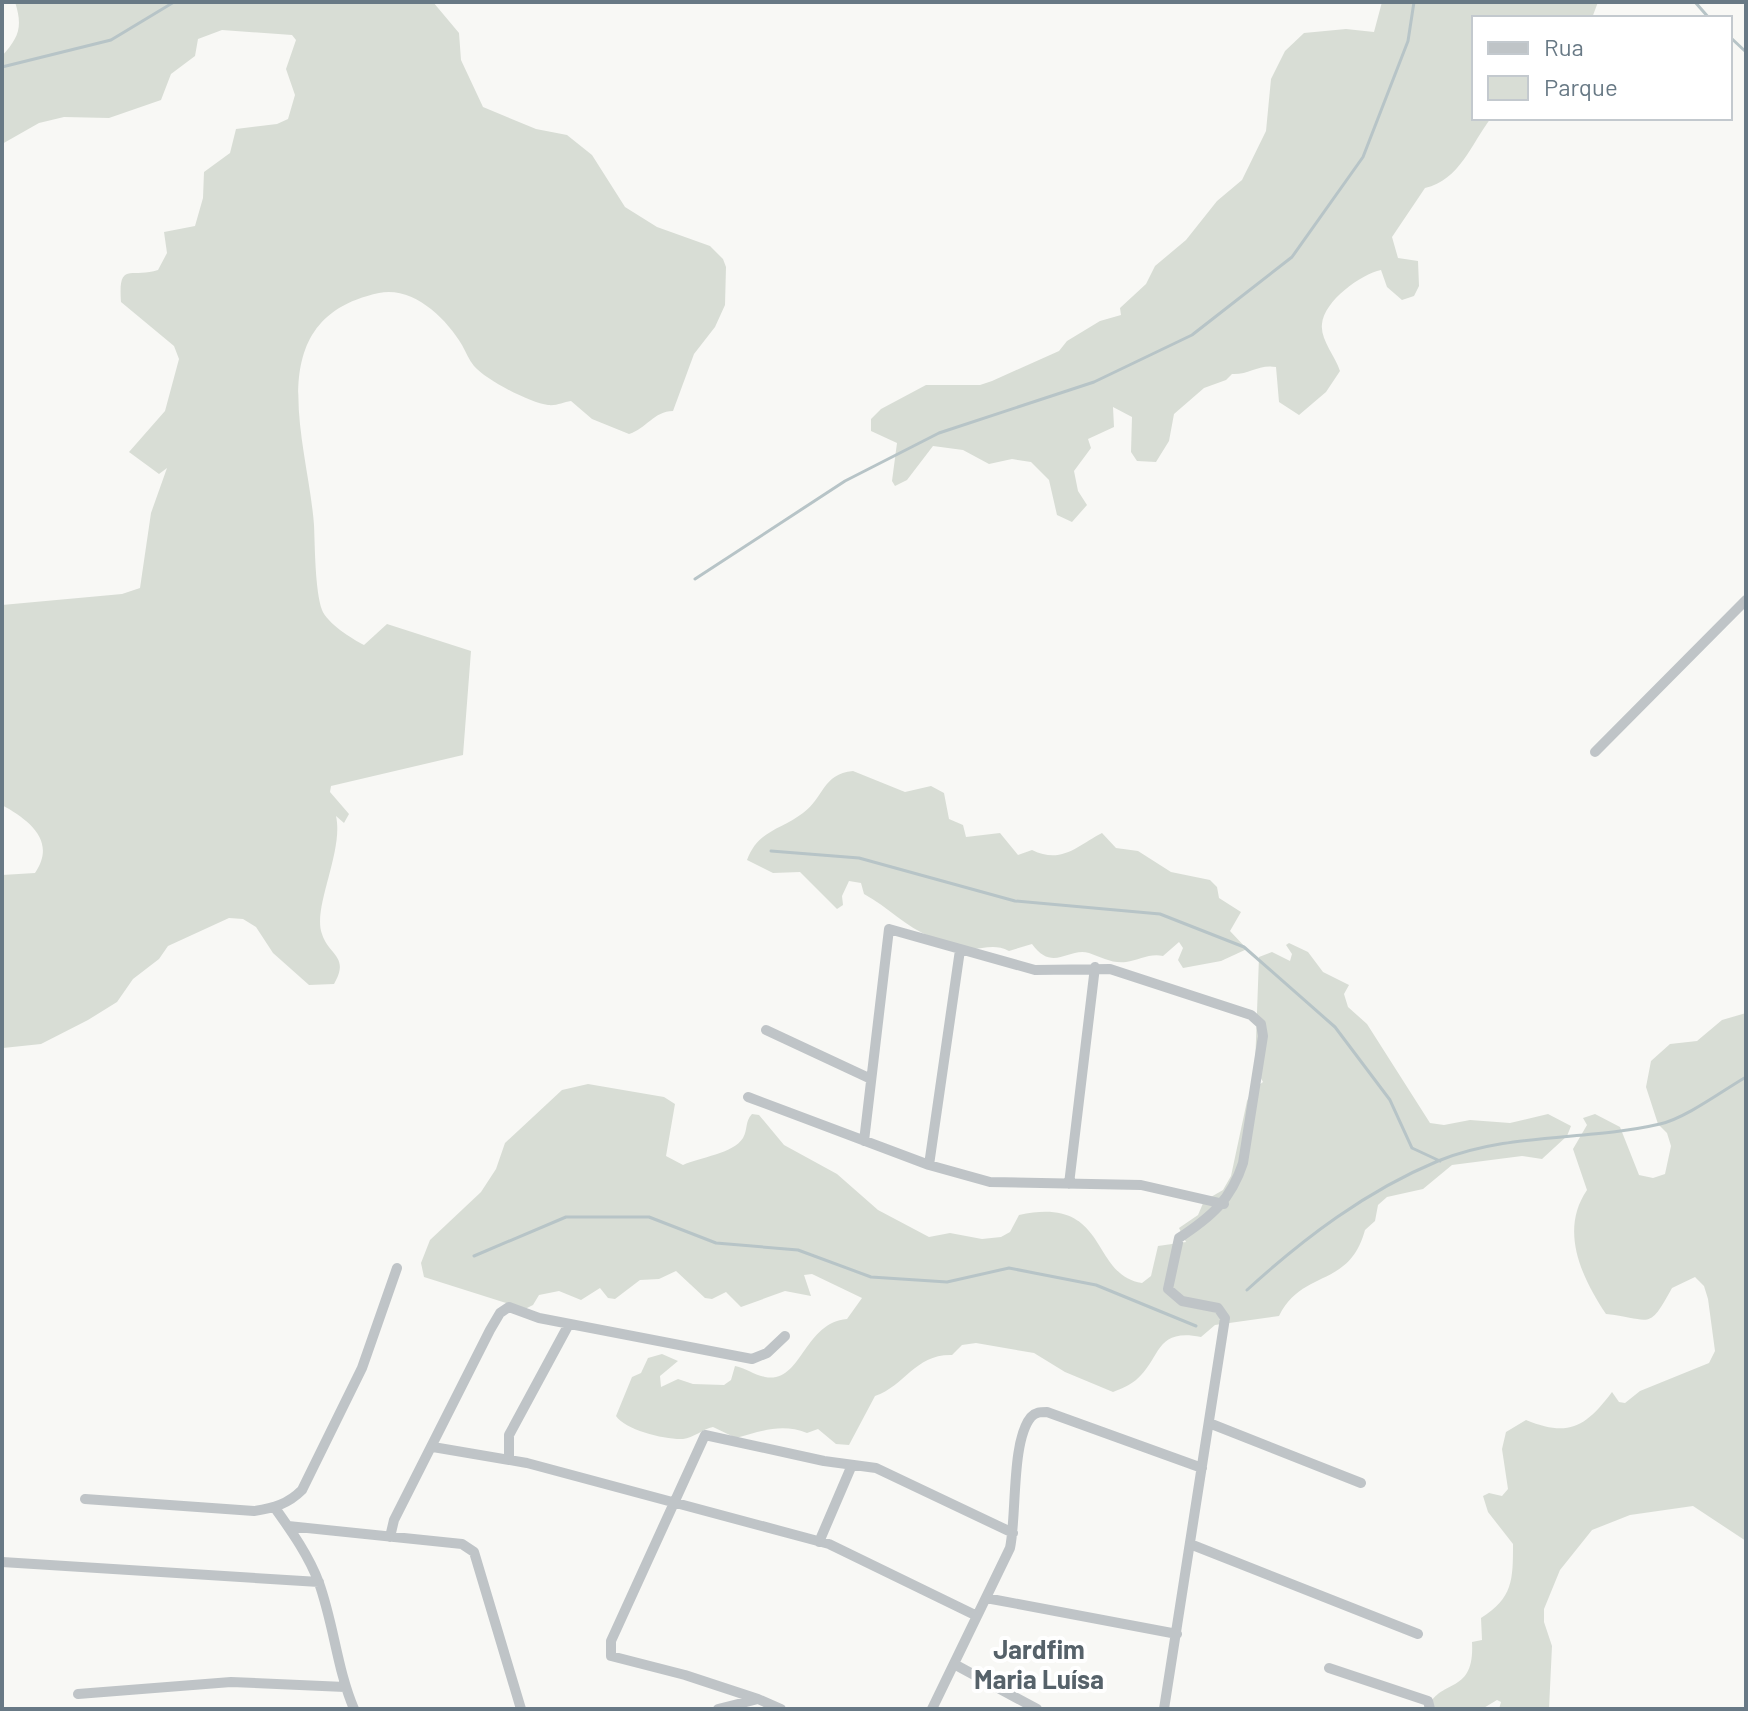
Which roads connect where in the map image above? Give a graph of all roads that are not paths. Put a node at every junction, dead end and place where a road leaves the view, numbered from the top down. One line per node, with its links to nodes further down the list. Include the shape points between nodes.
1 (1746, 600): 2 (street)
2 (1595, 752)
3 (960, 950): 4 (street, via 1035,970); 6 (street, via 889,929); 9 (street)
4 (1095, 967): 10 (street); 11 (street, via 1251,1015 1261,1024 1243,1163)
5 (766, 1030): 6 (street)
6 (871, 1079): 8 (street)
7 (748, 1097): 8 (street)
8 (864, 1141): 9 (street)
9 (929, 1165): 10 (street, via 990,1182)
10 (1069, 1184): 11 (street, via 1141,1185)
11 (1224, 1204): 15 (street, via 1179,1238 1168,1289 1182,1301 1223,1311)
12 (397, 1268): 23 (street, via 362,1368 302,1490)
13 (569, 1324): 14 (street, via 752,1359); 16 (street, via 509,1307 500,1313); 17 (street, via 509,1435)
14 (785, 1336)
15 (1209, 1423): 19 (street); 20 (street)
16 (433, 1447): 17 (street); 26 (street)
17 (509, 1460): 22 (street)
18 (852, 1465): 22 (street, via 705,1435); 25 (street, via 876,1468); 27 (street)
19 (1202, 1468): 25 (street, via 1038,1411 1026,1426 1020,1450); 28 (street)
20 (1361, 1483)
21 (85, 1499): 23 (street)
22 (674, 1501): 27 (street); 39 (street, via 611,1641 611,1656)
23 (275, 1508): 24 (street)
24 (288, 1526): 26 (street); 30 (street)
25 (1013, 1533): 31 (street)
26 (390, 1537): 41 (street, via 462,1544 474,1552)
27 (819, 1542): 32 (street)
28 (1190, 1544): 33 (street); 34 (street)
29 (2, 1562): 30 (street)
30 (319, 1582): 37 (street)
31 (986, 1598): 32 (street); 33 (street)
32 (977, 1616): 35 (street)
33 (1177, 1634): 46 (street)
34 (1418, 1634)
35 (954, 1664): 44 (street); 45 (street)
36 (1329, 1668): 47 (street, via 1428,1701)
37 (345, 1687): 38 (street, via 231,1682); 40 (street)
38 (78, 1694)
39 (758, 1699): 42 (street); 43 (street)
40 (354, 1709)
41 (521, 1709)
42 (718, 1709)
43 (781, 1709)
44 (932, 1709)
45 (1037, 1709)
46 (1164, 1709)
47 (1430, 1709)

